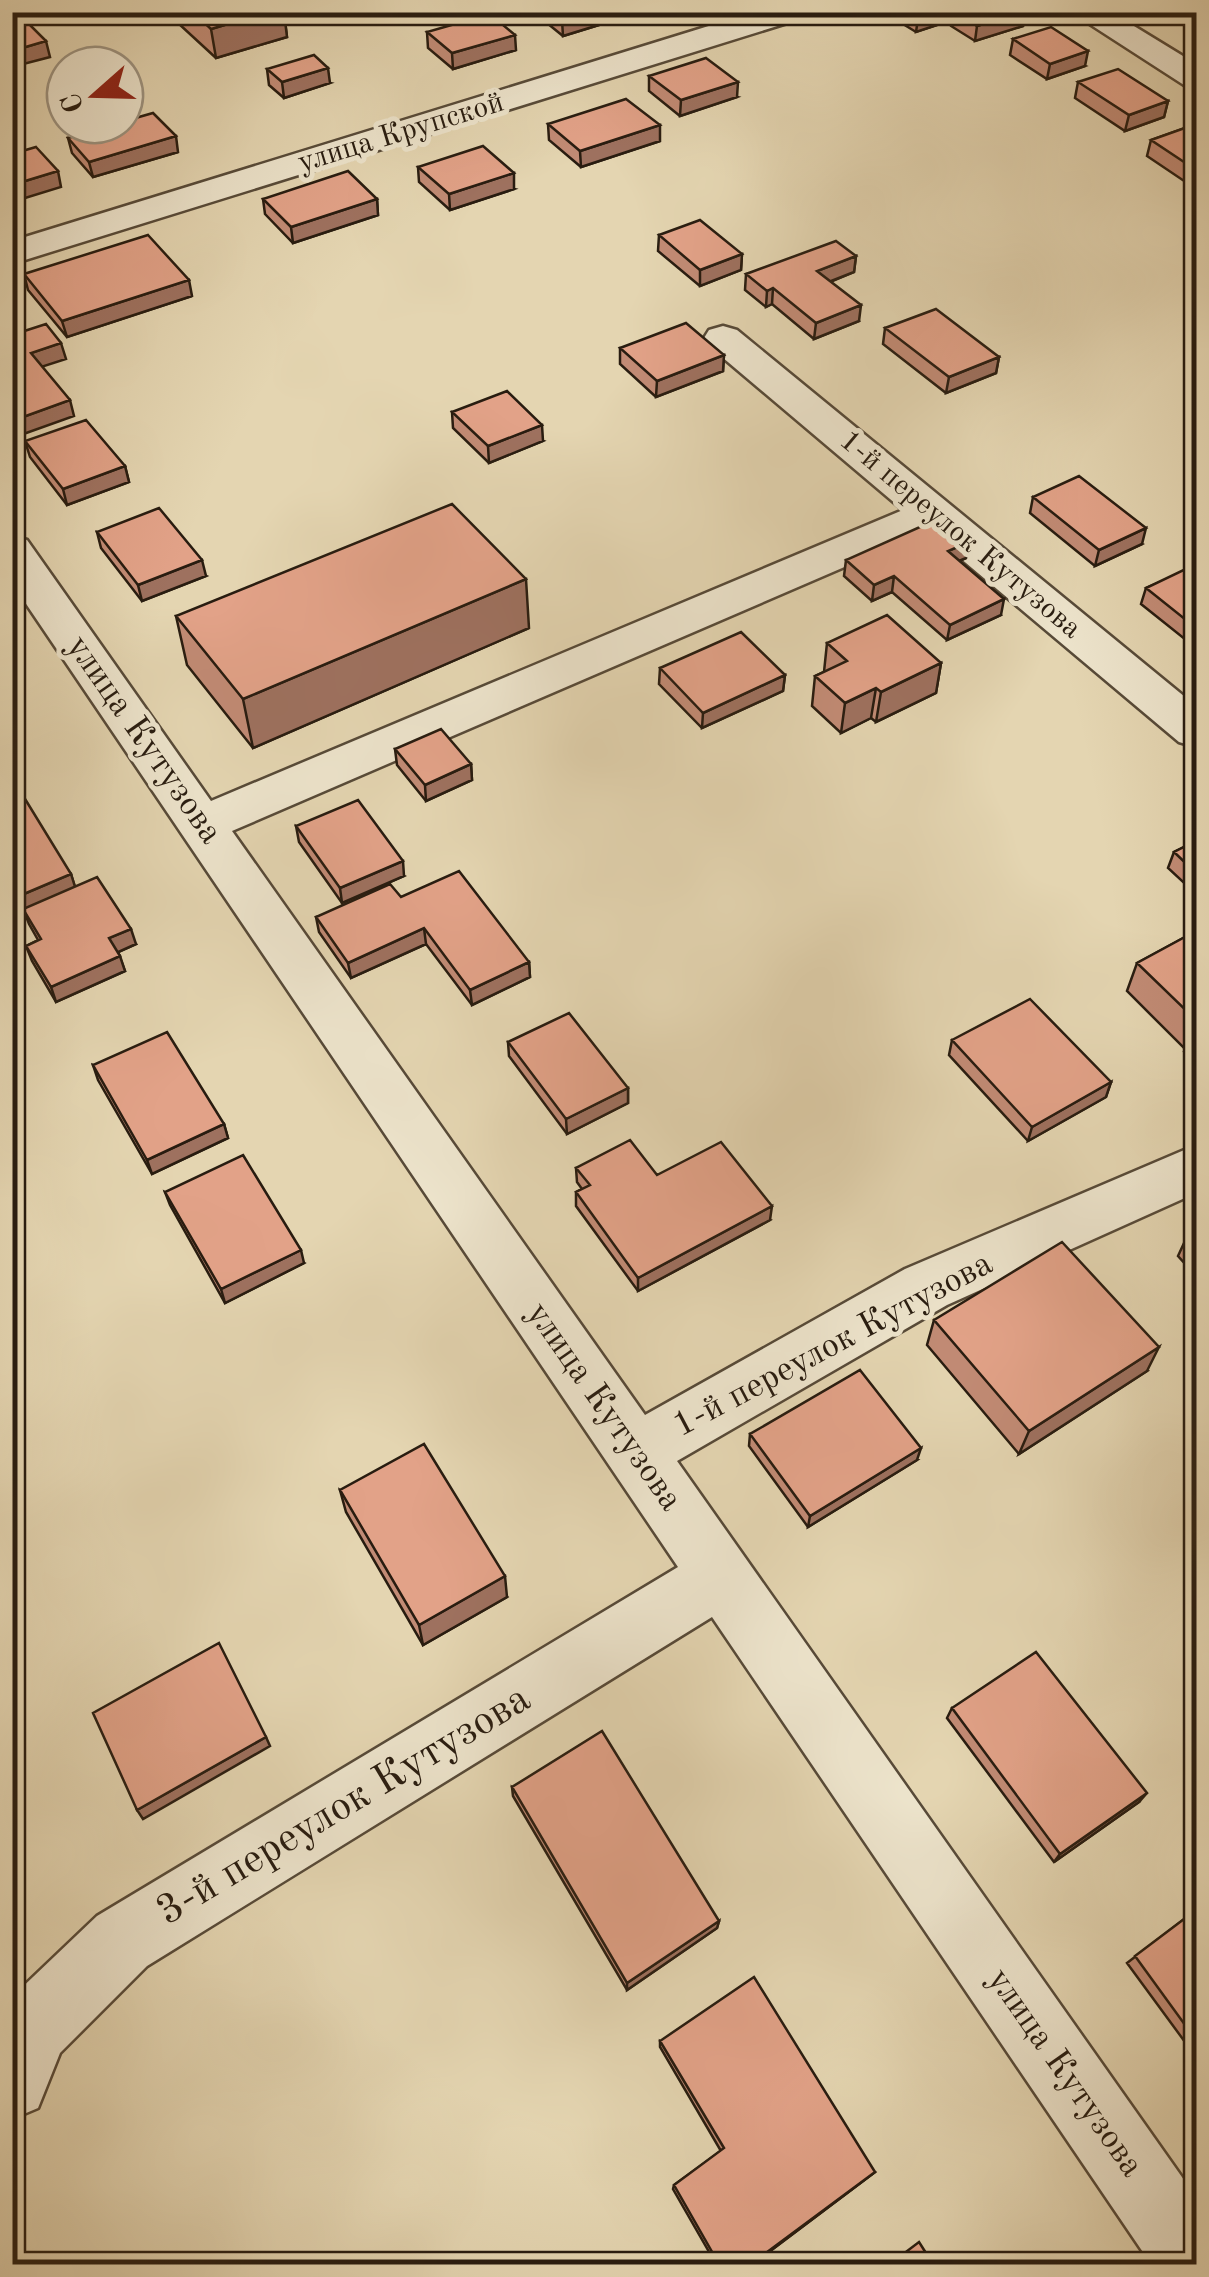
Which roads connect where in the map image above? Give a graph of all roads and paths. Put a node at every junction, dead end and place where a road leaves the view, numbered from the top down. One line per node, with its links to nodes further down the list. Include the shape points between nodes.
1 (790, 12): 4 (street, улица Крупской)
2 (1088, 12): 3 (street)
3 (1196, 78)
4 (12, 253)
5 (724, 338): 6 (street, 1-й переулок Кутузова)
6 (933, 512): 8 (street, 1-й переулок Кутузова); 9 (street)
7 (12, 550): 9 (street, улица Кутузова)
8 (1196, 731)
9 (202, 824): 11 (street, улица Кутузова)
10 (1196, 1168): 11 (street, 1-й переулок Кутузова, via 926,1287)
11 (636, 1452): 12 (street, улица Кутузова)
12 (722, 1576): 13 (street, 3-й переулок Кутузова, via 122,1942 32,2029); 14 (street, улица Кутузова)
13 (12, 2082)
14 (1196, 2263)

